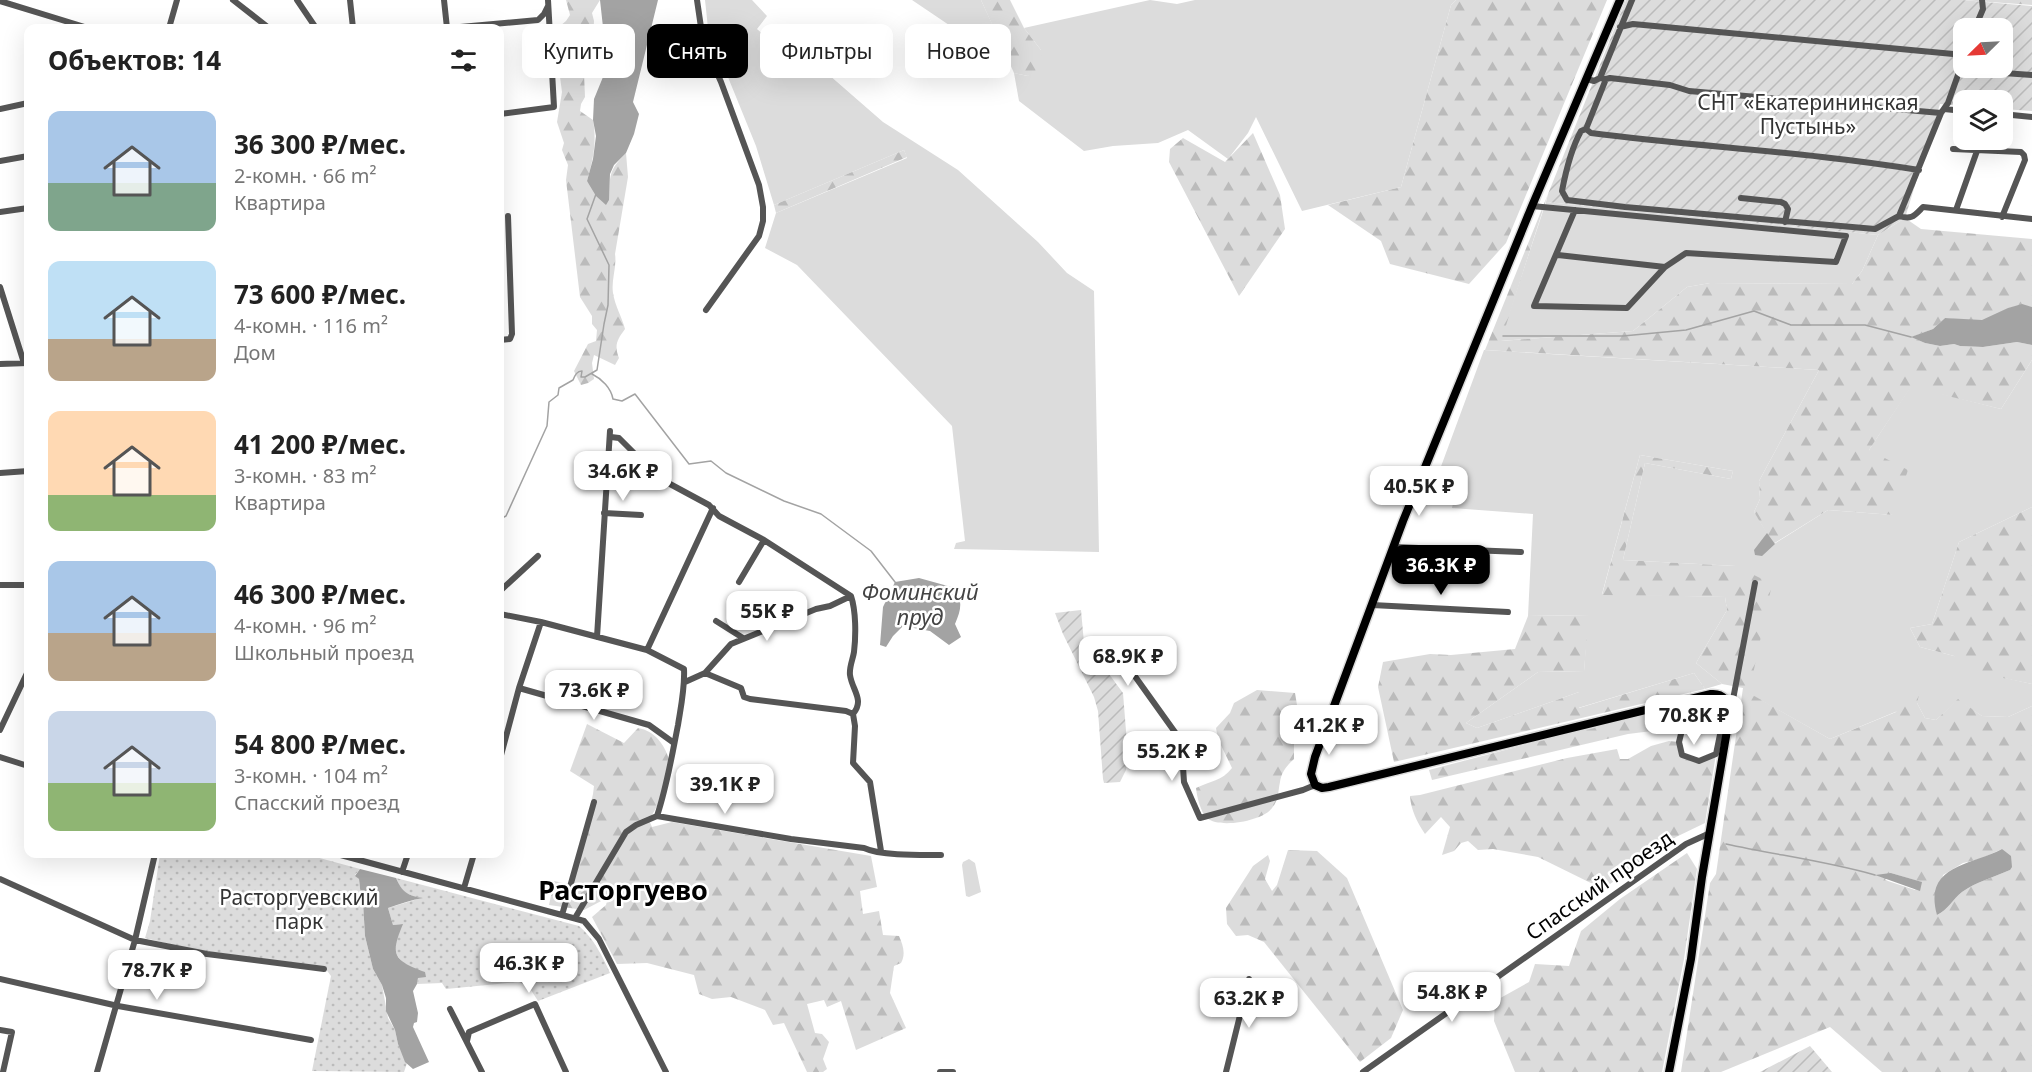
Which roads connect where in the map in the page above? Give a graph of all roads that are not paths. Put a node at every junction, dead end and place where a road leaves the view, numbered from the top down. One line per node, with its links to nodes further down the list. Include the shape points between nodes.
1 (177, 0): 14 (street)
2 (233, 0): 15 (street)
3 (297, 0): 16 (street)
4 (350, 0): 17 (street)
5 (444, 0): 18 (street)
6 (697, 0): 54 (street, via 703,41 759,185 763,207 759,236)
7 (1620, 0): 25 (main road)
8 (1632, 0): 20 (street)
9 (1982, 0): 12 (street)
10 (0, 1): 13 (street)
11 (549, 2): 19 (street, via 538,20); 31 (street, via 555,107)
12 (1979, 18)
13 (75, 24)
14 (170, 24)
15 (264, 24)
16 (313, 24)
17 (353, 24)
18 (447, 24)
19 (493, 24)
20 (1620, 27): 21 (street, via 1633,24); 26 (street)
21 (1953, 55)
22 (2013, 74): 23 (street)
23 (2032, 75)
24 (1957, 78): 29 (street)
25 (1587, 79): 26 (street); 41 (main road)
26 (1603, 79): 29 (street, via 1670,85 1689,91); 34 (street)
27 (24, 104): 28 (street)
28 (0, 109)
29 (1943, 111): 30 (street); 39 (street)
30 (1953, 111)
31 (504, 113)
32 (2013, 115): 33 (street)
33 (2032, 117)
34 (1586, 129): 39 (street, via 1591,134 1865,161); 50 (street, via 1577,139 1566,169 1562,191 1567,200)
35 (1965, 150): 36 (street)
36 (1977, 151): 44 (street); 48 (street, via 2024,155)
37 (24, 157): 38 (street)
38 (0, 161)
39 (1919, 170): 47 (street)
40 (1741, 198): 50 (street, via 1785,204)
41 (1532, 206): 43 (street); 65 (main road)
42 (24, 209): 45 (street)
43 (1575, 210): 51 (street); 52 (street, via 1846,236 1836,262 1686,253)
44 (1956, 210): 47 (street, via 1923,207 1912,218); 48 (street)
45 (0, 212)
46 (508, 216): 55 (street, via 512,334)
47 (1899, 216): 50 (street, via 1875,229)
48 (2002, 217): 49 (street)
49 (2032, 219)
50 (1785, 222)
51 (1558, 255): 52 (street); 52 (street, via 1534,306 1627,308)
52 (1665, 267)
53 (0, 287): 56 (street)
54 (706, 310)
55 (504, 340)
56 (24, 357)
57 (24, 363): 58 (street)
58 (0, 364)
59 (24, 471): 60 (street)
60 (0, 473)
61 (714, 508): 62 (street, via 670,484 611,434); 64 (street, via 719,516); 82 (street)
62 (604, 513): 63 (street); 79 (street)
63 (641, 515)
64 (764, 540): 68 (street); 73 (street)
65 (1393, 548): 66 (street); 74 (main road)
66 (1521, 552)
67 (538, 556): 72 (street)
68 (739, 582)
69 (1755, 583): 88 (street)
70 (0, 585): 71 (street)
71 (24, 585)
72 (504, 587)
73 (851, 596): 80 (street); 89 (street, via 854,650 850,675 859,701)
74 (1372, 605): 75 (street); 95 (main road, via 1312,766)
75 (1508, 612)
76 (504, 615): 78 (street)
77 (716, 621): 80 (street)
78 (541, 622): 79 (street); 86 (street)
79 (597, 638): 82 (street)
80 (743, 638): 83 (street, via 731,644)
81 (1133, 644): 95 (street, via 1119,654 1177,735 1184,782 1200,818)
82 (646, 651): 85 (street, via 684,669)
83 (705, 673): 85 (street); 89 (street, via 741,688 744,697 750,699)
84 (24, 679): 90 (street)
85 (685, 682): 92 (street)
86 (519, 688): 91 (street); 92 (street, via 649,725)
87 (1720, 701): 87 (street, via 1725,710 1716,754 1699,761 1682,755 1679,742 1686,714 1708,701)
88 (1730, 713): 95 (main road, via 1726,699 1711,694 1322,788); 98 (main road)
89 (853, 714): 99 (street, via 853,763 870,782)
90 (0, 730)
91 (504, 744)
92 (674, 744): 97 (street)
93 (0, 758): 94 (street)
94 (24, 765)
95 (1315, 785)
96 (594, 802): 108 (street)
97 (657, 816): 99 (street); 109 (street, via 626,832)
98 (1710, 833): 127 (street, Спасский проезд, via 1686,844); 128 (main road)
99 (882, 851): 100 (street)
100 (941, 855)
101 (154, 858): 110 (street)
102 (351, 858): 105 (street)
103 (407, 858): 105 (street)
104 (473, 858): 107 (street)
105 (402, 872): 107 (street)
106 (0, 879): 110 (street)
107 (464, 888): 108 (street)
108 (562, 915): 109 (street)
109 (575, 918): 123 (street, via 584,921 599,939)
110 (135, 940): 111 (street); 114 (street)
111 (324, 969)
112 (0, 979): 114 (street)
113 (1249, 979): 126 (street)
114 (115, 1005): 117 (street); 120 (street)
115 (450, 1009): 118 (street)
116 (0, 1030): 119 (street, via 12,1032)
117 (311, 1040)
118 (467, 1041): 121 (street); 122 (street, via 469,1032 535,1004)
119 (3, 1072)
120 (97, 1072)
121 (482, 1072)
122 (566, 1072)
123 (666, 1072)
124 (940, 1072): 125 (street)
125 (953, 1072)
126 (1226, 1072)
127 (1363, 1072)
128 (1669, 1072)

